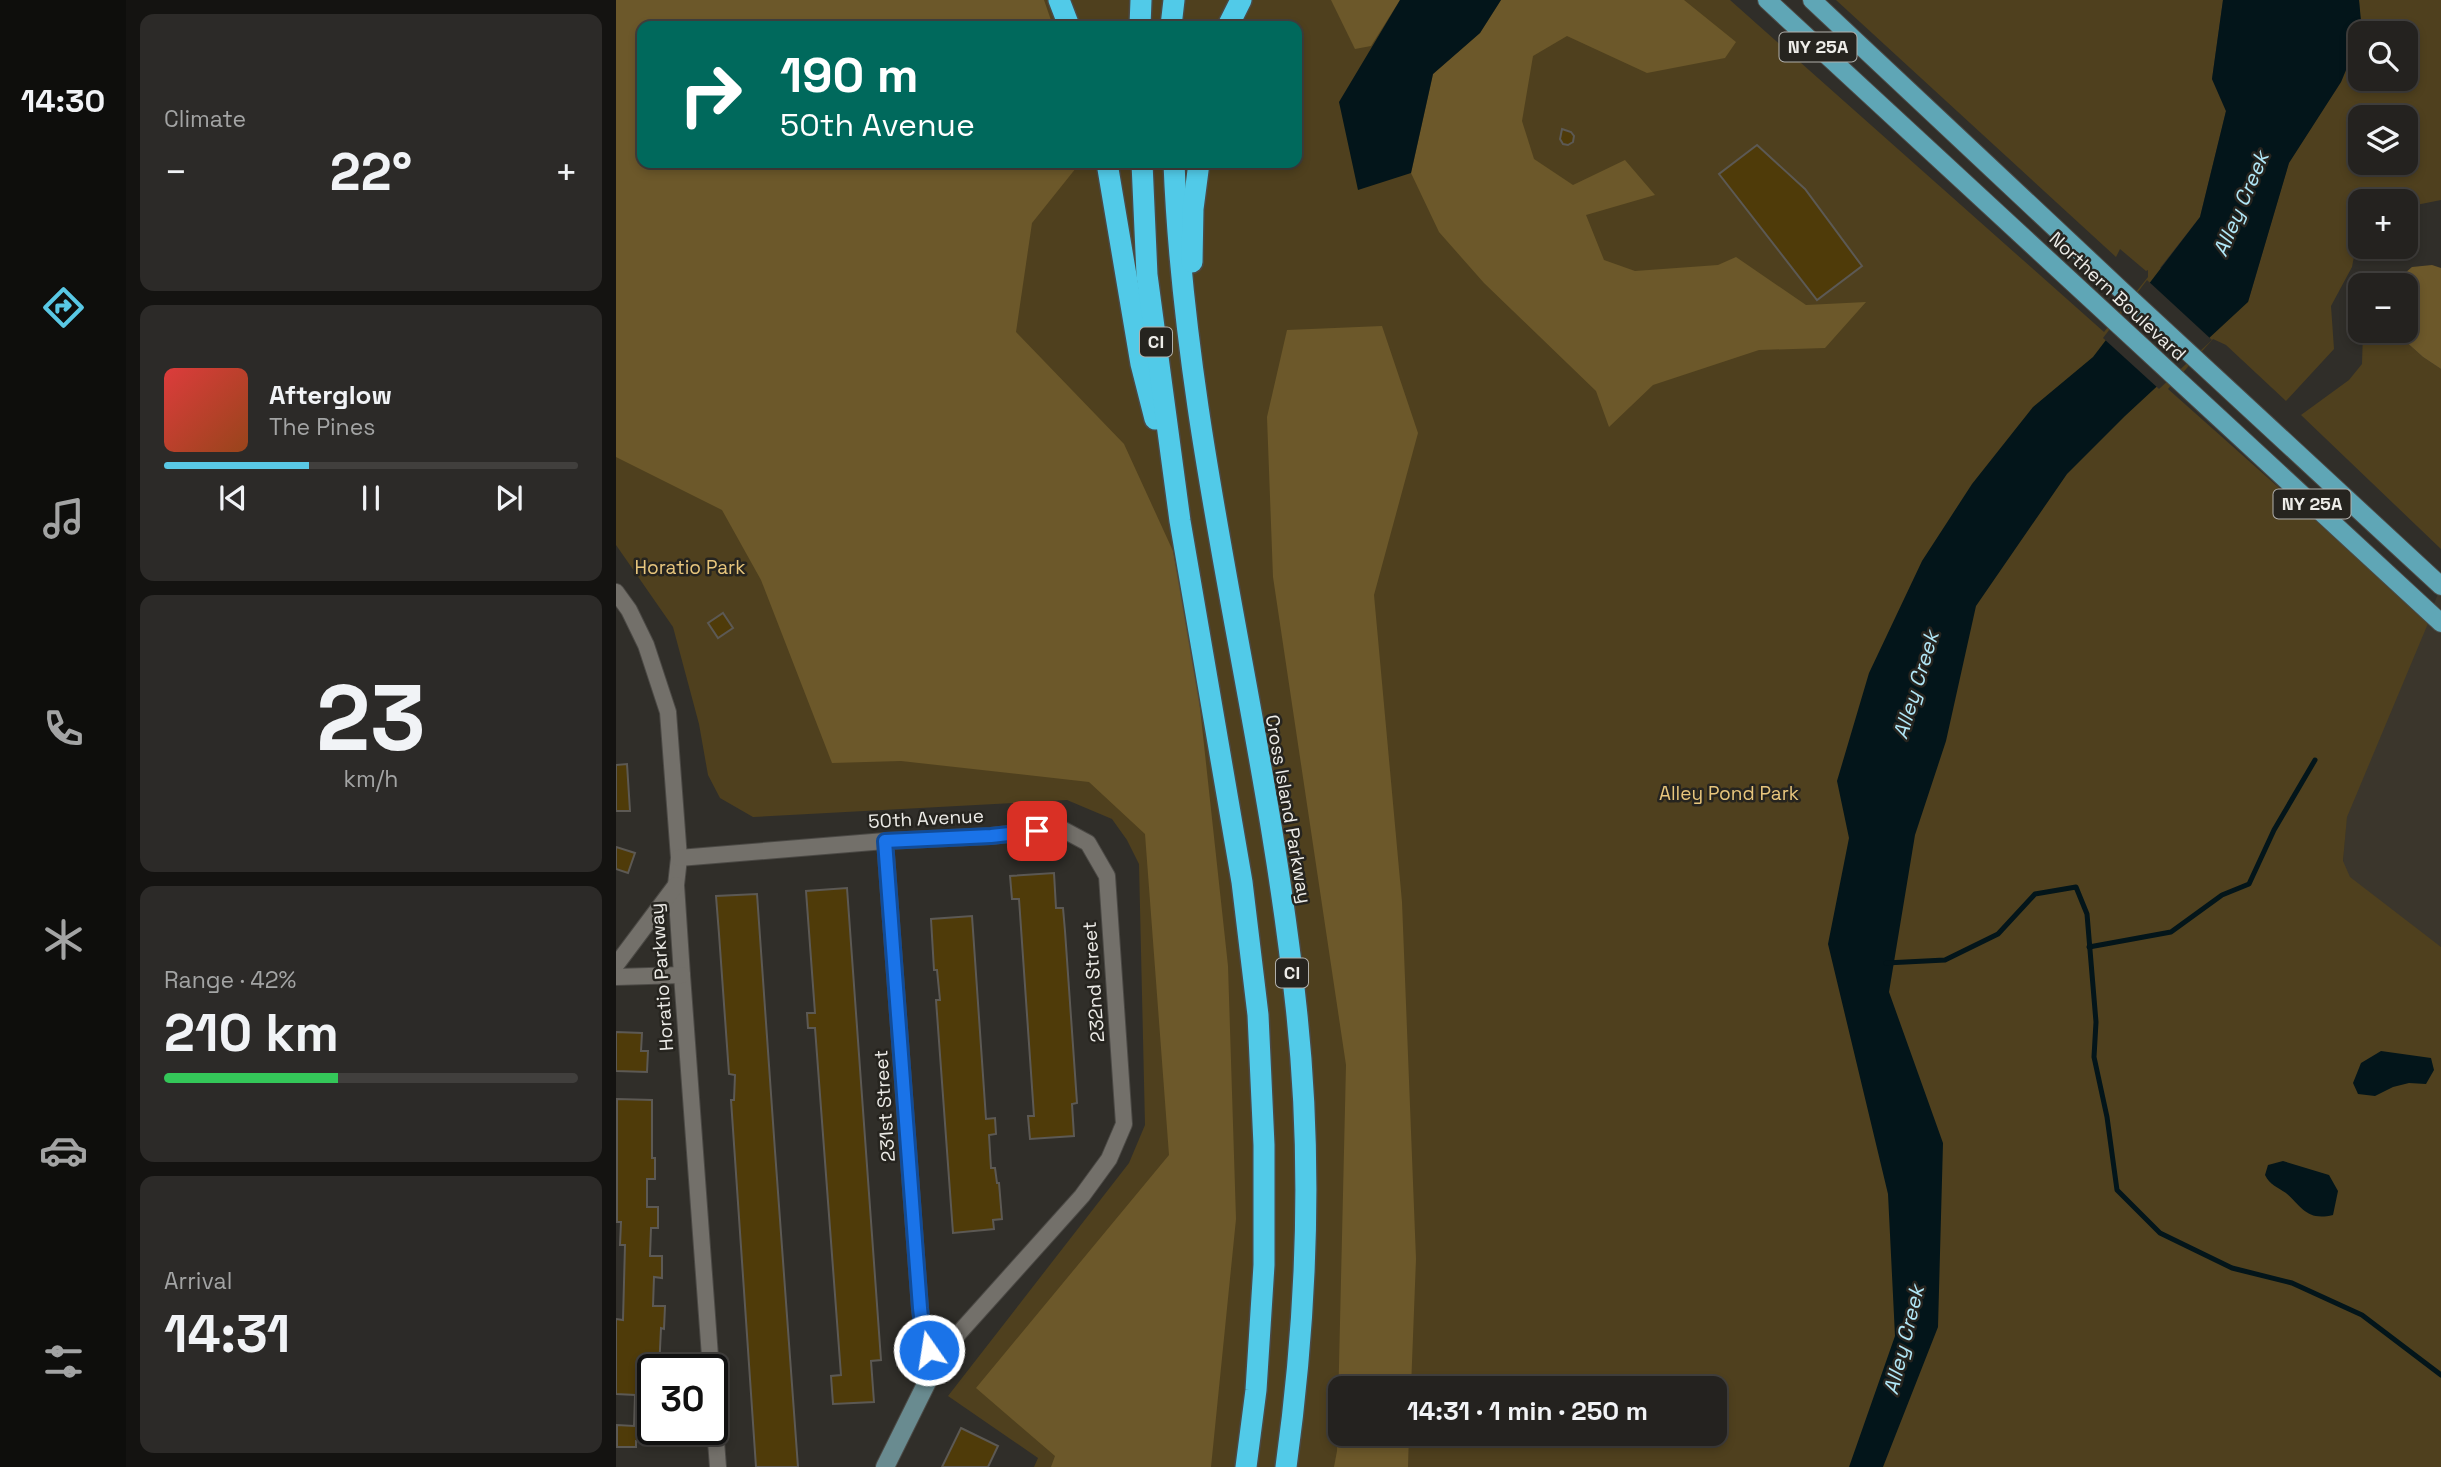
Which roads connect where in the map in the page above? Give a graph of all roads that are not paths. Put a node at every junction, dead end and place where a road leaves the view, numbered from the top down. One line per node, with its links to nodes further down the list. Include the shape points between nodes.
1 (1059, 0): 7 (highway)
2 (1141, 0): 8 (highway)
3 (1174, 0): 9 (highway)
4 (1241, 0): 10 (highway)
5 (1767, 0): 20 (main road, Northern Boulevard / NY 25A)
6 (1812, 0): 17 (main road, Northern Boulevard / NY 25A)
7 (1067, 21)
8 (1140, 21)
9 (1172, 21)
10 (1230, 21)
11 (1108, 168): 16 (highway, via 1141,364)
12 (1142, 168): 16 (highway, CI, via 1147,275)
13 (1174, 168): 15 (highway, Cross Island Parkway / CI)
14 (1198, 168): 15 (highway, via 1193,209)
15 (1190, 362): 34 (highway, Cross Island Parkway / CI, via 1280,882 1297,1007 1305,1138 1305,1270)
16 (1180, 521): 33 (highway, CI, via 1242,882 1258,1015 1264,1265)
17 (2441, 586)
18 (616, 592): 19 (street, Horatio Parkway)
19 (622, 615): 23 (street, Horatio Parkway, via 646,645 668,712)
20 (2441, 623)
21 (885, 841): 22 (street, 50th Avenue, via 1060,828); 23 (street, 50th Avenue); 29 (street, 231st Street, via 920,1308 923,1334)
22 (1088, 843): 29 (street, 232nd Street, via 1107,876 1124,1124 1109,1159 1082,1196)
23 (680, 858): 24 (street, Horatio Parkway)
24 (676, 885): 25 (street); 26 (street, Horatio Parkway)
25 (616, 965)
26 (682, 975): 27 (street); 28 (street, Horatio Parkway)
27 (616, 977)
28 (710, 1354)
29 (935, 1366): 32 (street)
30 (716, 1445): 31 (street)
31 (718, 1467)
32 (885, 1467)
33 (1246, 1467)
34 (1286, 1467)

